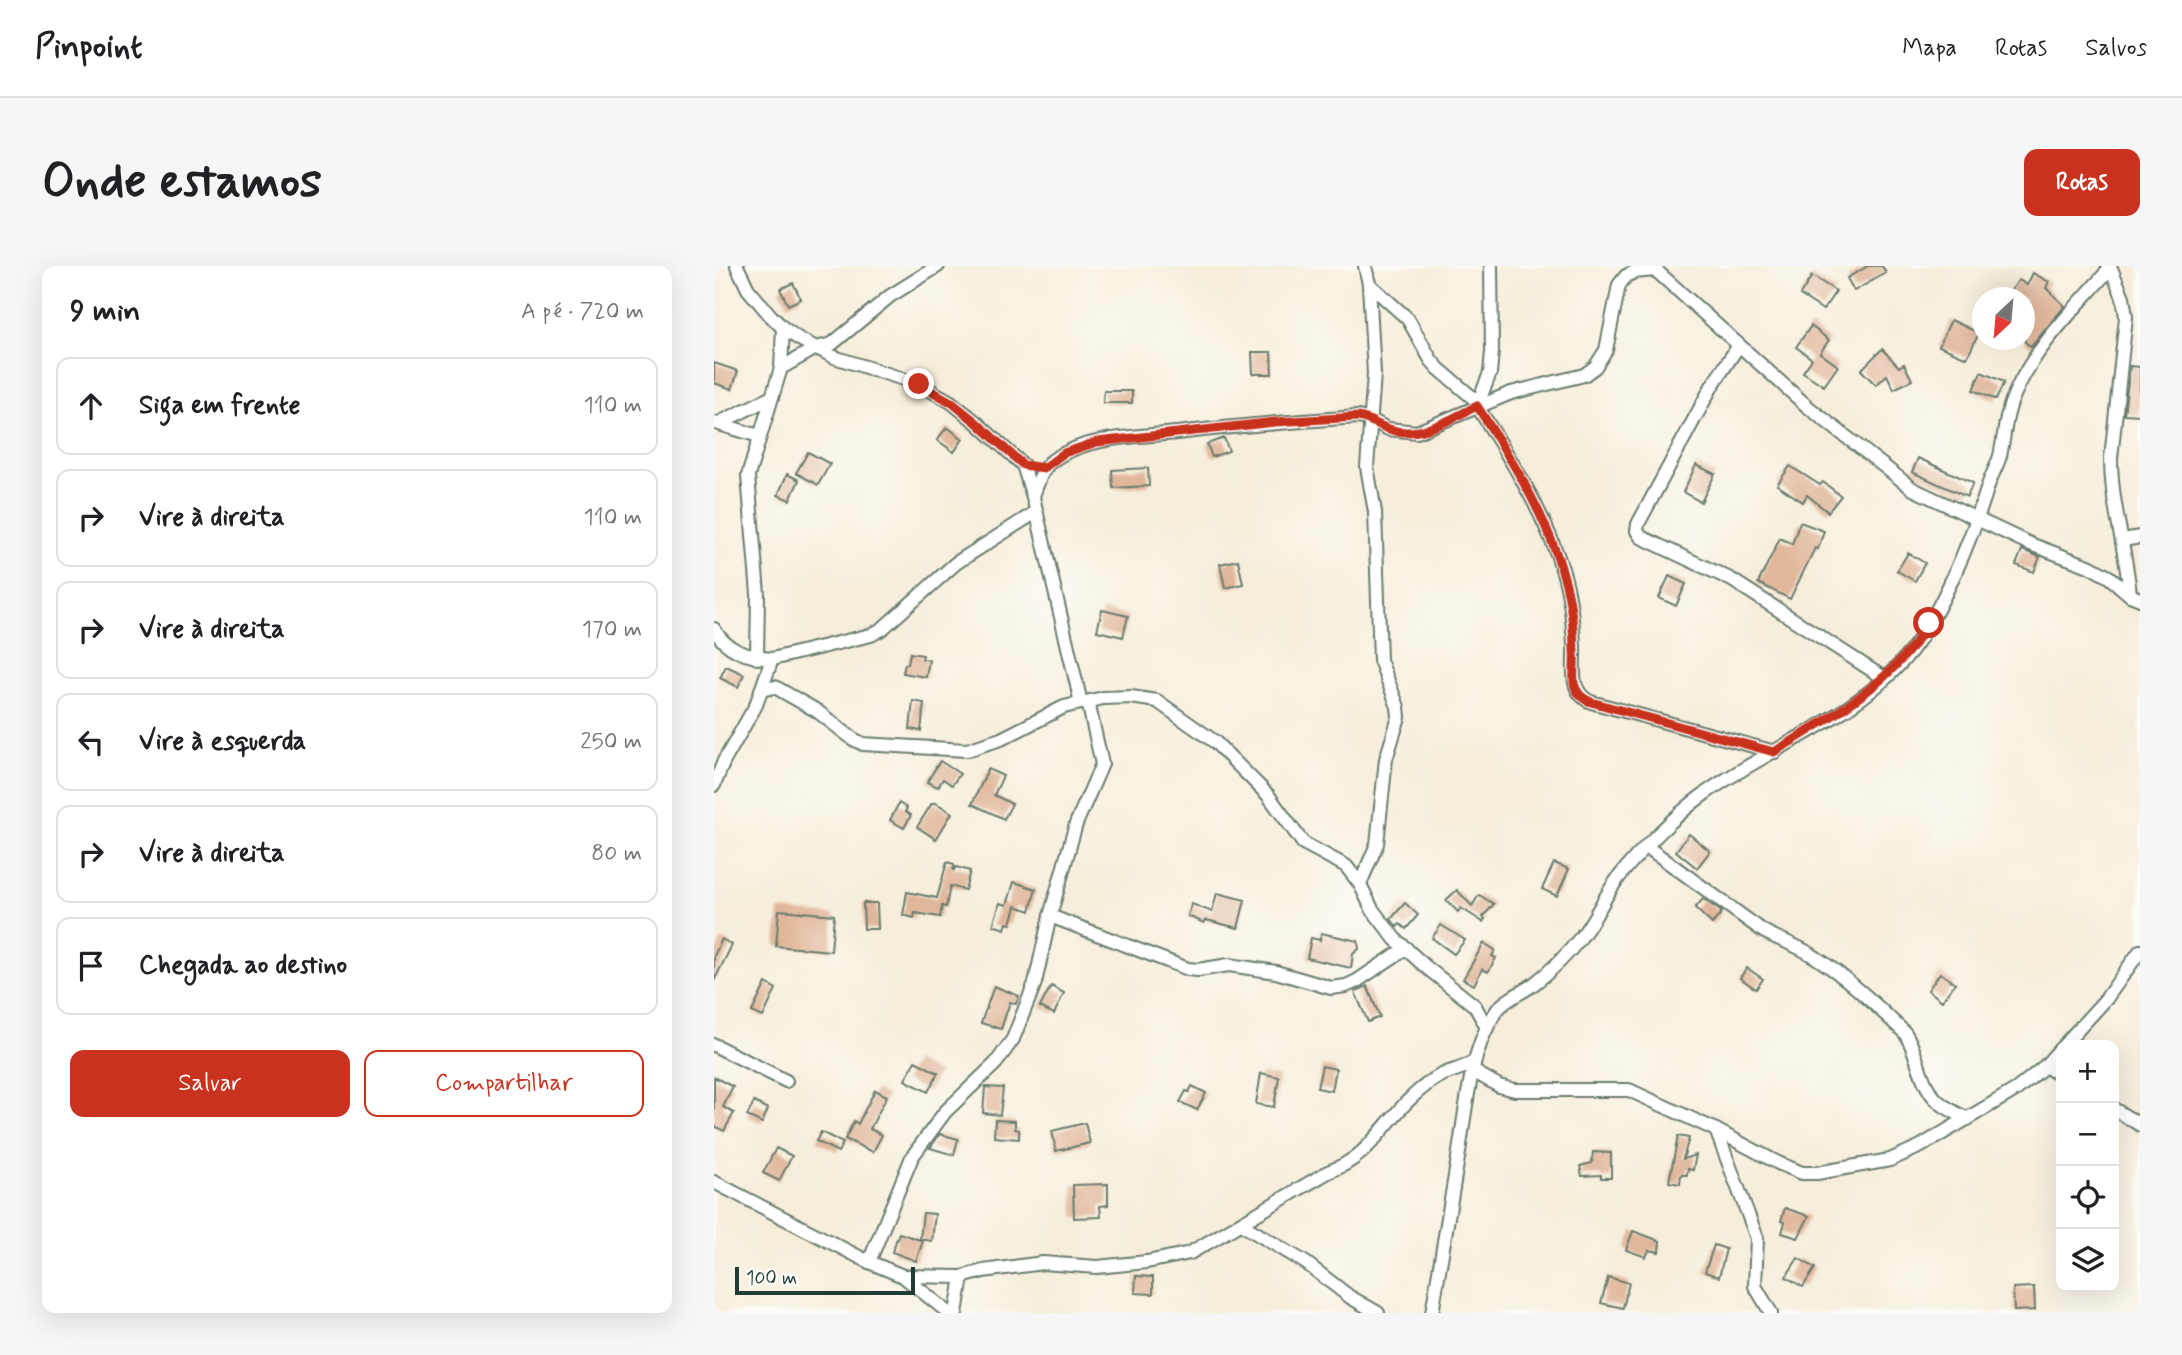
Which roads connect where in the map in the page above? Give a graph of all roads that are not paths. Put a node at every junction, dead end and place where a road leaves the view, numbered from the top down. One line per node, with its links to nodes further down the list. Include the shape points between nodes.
1 (737, 266): 9 (street, via 748,289)
2 (938, 266): 12 (street, via 897,291)
3 (1365, 266): 8 (street)
4 (1491, 266): 15 (street, via 1492,352 1490,373)
5 (2109, 266): 23 (street, via 2059,326 2015,391 2000,455); 25 (street, via 2126,309 2110,458)
6 (1653, 268): 7 (street); 10 (street)
7 (1635, 269): 15 (street, via 1619,285 1610,338 1595,367 1584,375)
8 (1369, 284): 15 (street, via 1408,319 1439,369); 16 (street, via 1374,374)
9 (783, 328): 11 (street); 13 (street)
10 (1739, 345): 23 (street, via 1808,407 1913,489); 30 (street, via 1699,409 1637,531 1732,580)
11 (816, 348): 12 (street); 13 (street)
12 (833, 351): 19 (street, via 938,394)
13 (781, 368): 14 (street)
14 (772, 397): 17 (street); 18 (street)
15 (1478, 404): 16 (street, via 1418,432 1388,429); 37 (street, via 1544,525 1563,571 1577,692 1591,702)
16 (1371, 419): 20 (street, via 1275,422 1097,442 1064,453); 40 (street, via 1367,467 1375,512 1380,660 1399,717 1386,759 1377,844)
17 (717, 423): 18 (street)
18 (759, 436): 28 (street, via 748,476 758,594)
19 (1023, 465): 20 (street); 21 (street)
20 (1044, 468): 21 (street)
21 (1033, 497): 22 (street)
22 (1036, 512): 29 (street, via 956,563 882,629); 32 (street)
23 (1977, 518): 26 (street, via 2089,566); 30 (street, via 1929,623)
24 (2140, 537): 25 (street)
25 (2123, 540): 26 (street)
26 (2135, 597)
27 (714, 629): 28 (street, via 728,647)
28 (757, 658): 29 (street)
29 (772, 659): 33 (street)
30 (1884, 678): 37 (street, via 1842,712)
31 (775, 687): 33 (street); 35 (street, via 863,744 945,750 990,743 1046,714); 36 (street)
32 (1077, 687): 34 (street); 35 (street, via 1081,703)
33 (761, 691): 36 (street)
34 (1103, 698): 35 (street); 40 (street, via 1148,698 1179,715 1215,742 1268,795 1303,843 1346,866)
35 (1088, 702): 41 (street, via 1102,764 1076,824)
36 (756, 705): 38 (street)
37 (1774, 752): 39 (street, via 1701,796)
38 (714, 785)
39 (1647, 847): 45 (street, via 1621,874 1579,941 1534,984); 55 (street, via 1763,931 1829,967 1905,1033 1932,1096)
40 (1360, 884): 42 (street, via 1384,926)
41 (1050, 916): 42 (street, via 1188,969 1229,965 1276,972 1331,988 1357,981); 60 (street, via 1035,983 1013,1039 919,1146)
42 (1406, 948): 44 (street)
43 (2140, 951): 47 (street)
44 (1475, 1006): 45 (street); 46 (street)
45 (1500, 1006): 46 (street)
46 (1487, 1028): 50 (street)
47 (2069, 1040)
48 (714, 1045): 53 (street)
49 (2056, 1054): 51 (street)
50 (1473, 1066): 57 (street, via 1499,1086 1515,1090 1629,1090); 59 (street, via 1442,1075 1409,1100 1357,1158); 66 (street)
51 (2045, 1066): 52 (street); 55 (street)
52 (2056, 1073)
53 (786, 1081)
54 (2119, 1112): 56 (street)
55 (1968, 1119): 57 (street, via 1890,1160 1817,1173 1802,1173 1778,1163)
56 (2140, 1125)
57 (1716, 1130): 67 (street, via 1757,1238 1755,1286)
58 (714, 1182): 60 (street)
59 (1241, 1224): 62 (street, via 1190,1252 1147,1262 1097,1267 1043,1263); 65 (street)
60 (869, 1262): 61 (street)
61 (903, 1276): 62 (street); 63 (street)
62 (962, 1277): 64 (street)
63 (949, 1313)
64 (956, 1313)
65 (1378, 1313)
66 (1432, 1313)
67 (1772, 1313)

